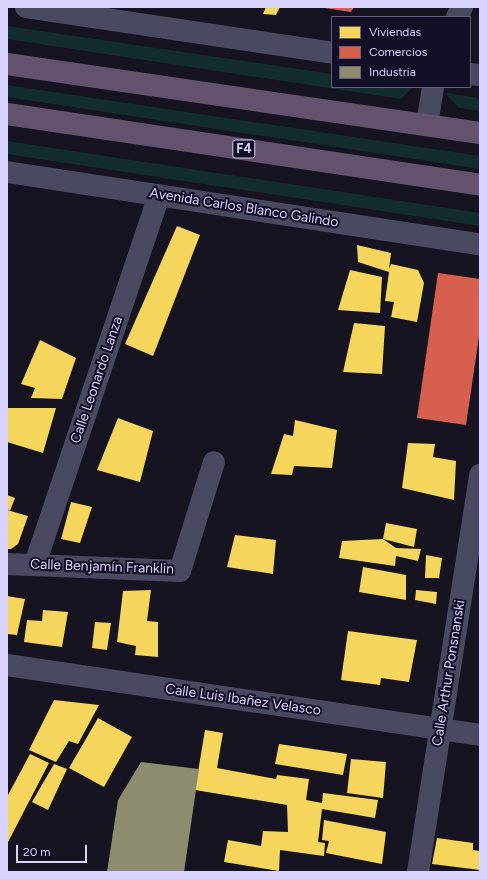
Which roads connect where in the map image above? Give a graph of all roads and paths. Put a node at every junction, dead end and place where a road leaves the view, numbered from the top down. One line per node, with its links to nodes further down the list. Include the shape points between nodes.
1 (26, 7): 4 (street)
2 (462, 7): 3 (street)
3 (458, 16)
4 (331, 53)
5 (7, 64): 8 (highway)
6 (433, 88): 8 (street)
7 (7, 114): 11 (highway, F4)
8 (427, 125): 9 (highway)
9 (480, 133)
10 (7, 172): 12 (street, Avenida Carlos Blanco Galindo)
11 (480, 185)
12 (159, 195): 13 (street, Avenida Carlos Blanco Galindo); 17 (street, Calle Leonardo Lanza)
13 (480, 244)
14 (214, 462): 17 (street, Calle Benjamín Franklin, via 180,571)
15 (480, 475): 19 (street, Calle Arthur Ponsnanski)
16 (7, 564): 17 (street, Calle Benjamín Franklin)
17 (35, 564)
18 (7, 665): 19 (street, Calle Luis Ibañez Velasco)
19 (440, 729): 20 (street, Calle Luis Ibañez Velasco); 21 (street, Calle Arthur Ponsnanski)
20 (480, 735)
21 (418, 872)

